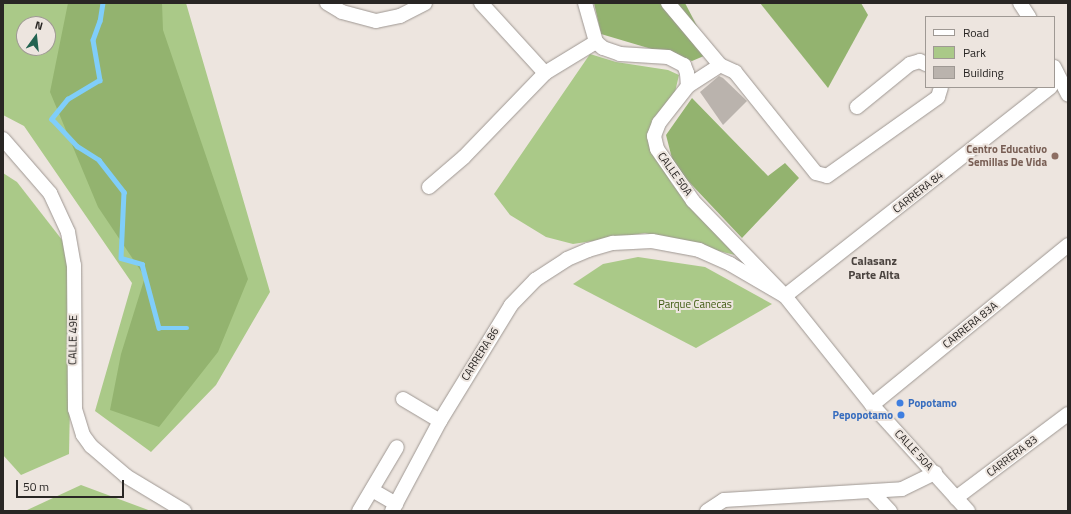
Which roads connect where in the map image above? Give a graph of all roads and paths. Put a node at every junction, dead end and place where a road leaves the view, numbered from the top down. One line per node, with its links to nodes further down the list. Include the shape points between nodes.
1 (327, 3): 2 (street, via 342,12 376,21 400,16)
2 (425, 3)
3 (481, 3): 11 (street)
4 (585, 3): 8 (street)
5 (668, 3): 10 (street)
6 (1020, 3): 7 (street)
7 (1028, 16)
8 (596, 42): 11 (street); 13 (street, via 608,51 620,54 668,57 676,60 684,66)
9 (925, 64): 17 (street, via 920,61 910,64)
10 (720, 65): 13 (street, CALLE 50A); 14 (street, via 735,72 816,173 822,176 833,174 938,97)
11 (545, 73): 19 (street, via 464,158)
12 (1055, 84): 16 (street)
13 (688, 86): 22 (street, CALLE 50A, via 659,123 654,136 657,150 693,201)
14 (941, 88)
15 (1050, 88): 22 (street, CARRERA 84)
16 (1068, 95)
17 (857, 106)
18 (3, 139): 33 (street, CALLE 49E, via 50,193 66,223 74,265 75,409 83,435 126,476)
19 (429, 187)
20 (613, 244): 22 (street, CALLE 50A, via 652,240 700,250); 26 (street, CARRERA 86, via 588,250 567,259 535,280 511,305)
21 (1068, 245): 24 (street, CARRERA 83A)
22 (785, 296): 24 (street, CALLE 50A)
23 (403, 399): 26 (street)
24 (872, 405): 28 (street, CALLE 50A)
25 (1068, 414): 31 (street, CARRERA 83)
26 (440, 421): 32 (street, CARRERA 86)
27 (397, 447): 29 (street)
28 (935, 473): 30 (street, via 902,489); 31 (street, CALLE 50A)
29 (372, 490): 32 (street); 34 (street)
30 (873, 492): 35 (street, via 724,500); 36 (street)
31 (956, 498): 37 (street, CALLE 50A)
32 (394, 507)
33 (184, 511)
34 (359, 511)
35 (707, 511)
36 (890, 511)
37 (968, 511)

